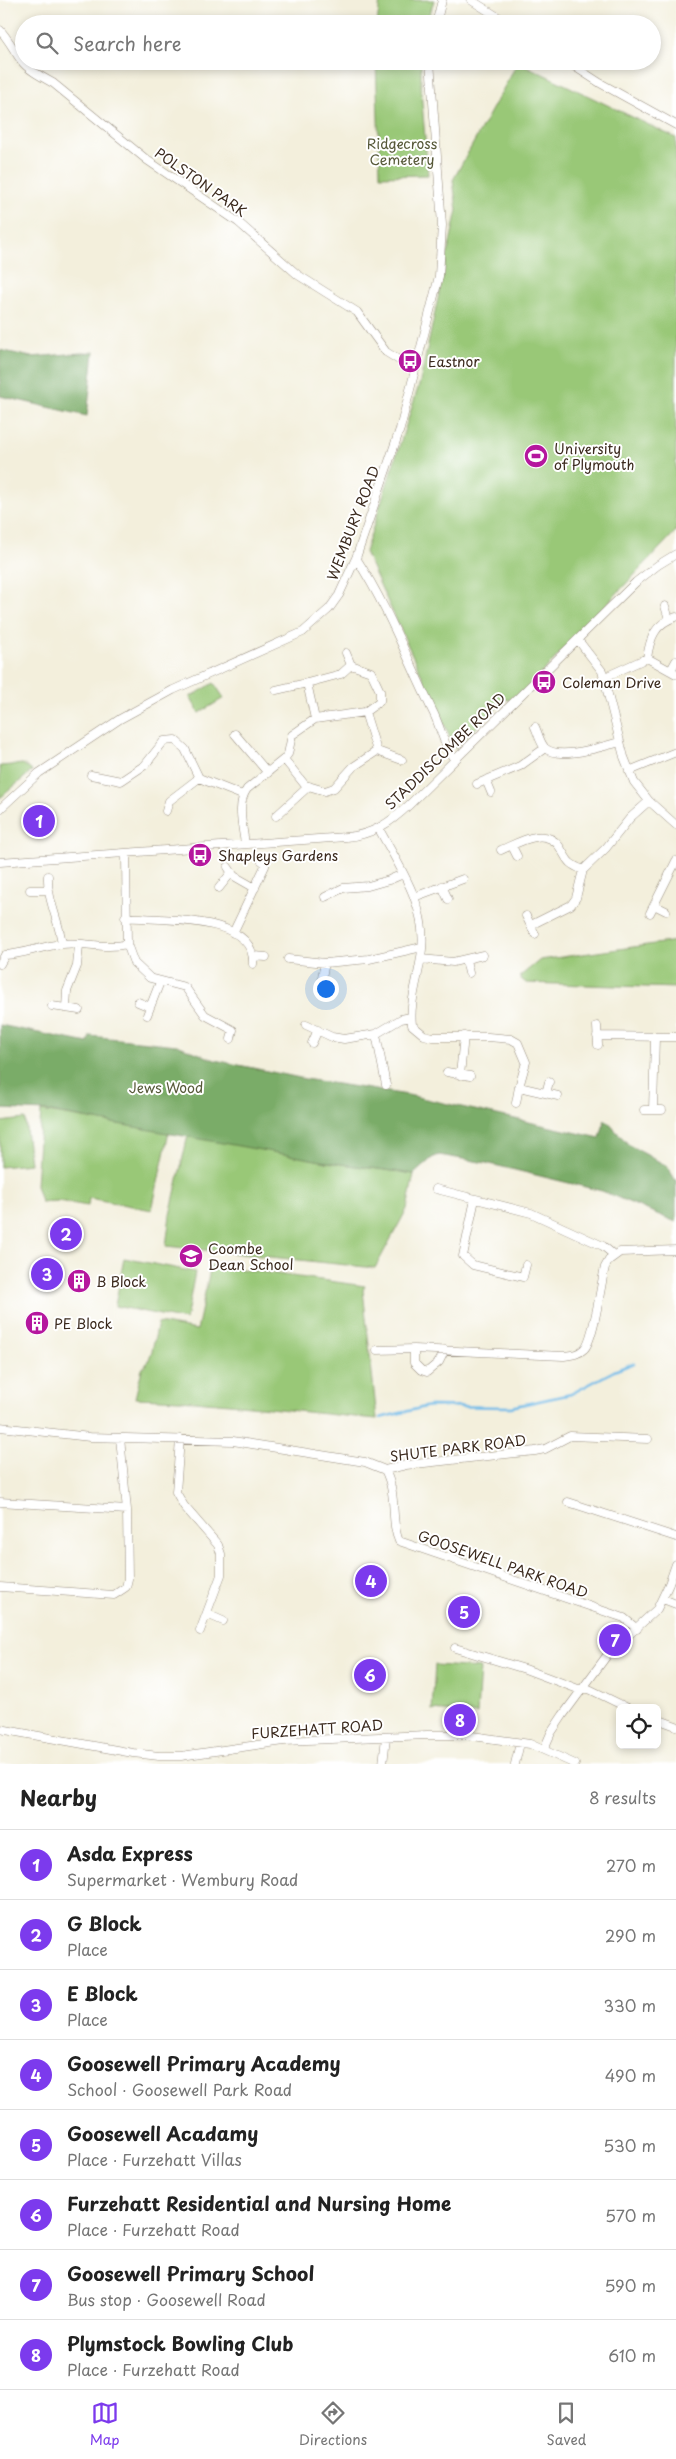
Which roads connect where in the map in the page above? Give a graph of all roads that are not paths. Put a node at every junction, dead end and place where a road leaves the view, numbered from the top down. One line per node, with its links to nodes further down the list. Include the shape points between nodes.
1 (442, 0): 3 (street)
2 (471, 0): 4 (street)
3 (438, 15)
4 (495, 15)
5 (0, 30): 6 (street, POLSTON PARK)
6 (15, 50)
7 (31, 70): 11 (street, POLSTON PARK, via 53,83 147,160 238,222 298,274 357,312 386,352)
8 (431, 70): 11 (street, WEMBURY ROAD, via 442,225 439,276)
9 (580, 70): 10 (street)
10 (676, 125)
11 (415, 370): 13 (street, WEMBURY ROAD, via 400,428)
12 (676, 554): 16 (street, STADDISCOMBE ROAD, via 636,582)
13 (356, 558): 34 (street, via 378,592); 46 (street, WEMBURY ROAD, via 330,609 303,632 173,690 120,719 39,773)
14 (665, 606): 15 (street)
15 (673, 618): 18 (street, via 662,623 650,638)
16 (578, 640): 22 (street); 34 (street, STADDISCOMBE ROAD)
17 (346, 653): 20 (street)
18 (647, 658): 21 (street); 22 (street)
19 (676, 661): 21 (street)
20 (351, 665): 23 (street, via 341,674); 25 (street, via 371,672 380,691 380,701)
21 (673, 672)
22 (603, 678): 29 (street)
23 (307, 683): 24 (street); 26 (street)
24 (276, 690)
25 (364, 712): 26 (street); 31 (street)
26 (315, 719): 33 (street, via 292,735)
27 (535, 727): 30 (street)
28 (236, 734): 37 (street)
29 (620, 742): 30 (street, via 565,754); 36 (street)
30 (545, 748): 40 (street, via 520,766)
31 (377, 751): 35 (street); 42 (street, via 353,767 334,788 325,791)
32 (676, 752): 36 (street)
33 (284, 759): 37 (street); 42 (street, via 295,775)
34 (454, 759): 50 (street, STADDISCOMBE ROAD, via 392,821)
35 (402, 760)
36 (630, 771): 45 (street, via 634,782)
37 (268, 773): 44 (street)
38 (91, 775): 39 (street, via 121,781 145,765 170,739 180,742)
39 (199, 778): 44 (street); 47 (street, via 170,801)
40 (486, 780): 41 (street); 43 (street)
41 (477, 784)
42 (309, 786): 48 (street)
43 (491, 792)
44 (242, 796): 51 (street)
45 (649, 800): 49 (street); 59 (street)
46 (0, 809)
47 (166, 811)
48 (276, 816)
49 (676, 825)
50 (379, 829): 51 (street, STADDISCOMBE ROAD, via 356,836); 60 (street)
51 (245, 844): 54 (street, STADDISCOMBE ROAD)
52 (512, 846): 53 (street); 55 (street); 59 (street, via 531,838 544,837 559,846 565,860)
53 (502, 850)
54 (126, 854): 58 (street, STADDISCOMBE ROAD); 77 (street)
55 (517, 856)
56 (261, 860): 65 (street, via 265,866)
57 (676, 861): 73 (street)
58 (0, 862)
59 (583, 870): 78 (street, via 572,905)
60 (403, 874): 68 (street, via 368,886 343,888); 69 (street)
61 (48, 876): 67 (street)
62 (463, 879): 63 (street)
63 (442, 886): 69 (street); 71 (street)
64 (219, 888): 65 (street, via 230,870)
65 (255, 888): 70 (street)
66 (30, 890): 67 (street)
67 (48, 890): 81 (street, via 60,925)
68 (325, 897)
69 (414, 897): 84 (street, via 421,920)
70 (250, 898): 72 (street); 79 (street)
71 (448, 900)
72 (258, 902)
73 (654, 904): 74 (street); 75 (street)
74 (666, 911)
75 (650, 913)
76 (526, 916): 78 (street)
77 (125, 917): 79 (street, via 215,924); 82 (street)
78 (531, 925): 80 (street)
79 (233, 933): 87 (street, via 247,942 253,960)
80 (535, 934)
81 (62, 944): 83 (street); 85 (street, via 25,954)
82 (127, 944): 83 (street, via 107,948); 95 (street, via 134,963 150,978)
83 (79, 945): 98 (street, via 78,966 67,991)
84 (422, 947): 88 (street); 91 (street, via 370,959)
85 (2, 952): 92 (street)
86 (483, 955): 90 (street)
87 (266, 957)
88 (421, 959): 90 (street); 100 (street)
89 (288, 960): 91 (street)
90 (466, 960): 93 (street)
91 (325, 963): 94 (street)
92 (0, 964)
93 (469, 973)
94 (322, 977)
95 (160, 982): 96 (street, via 148,1011); 108 (street, via 185,988 205,1015 233,1030)
96 (138, 1002)
97 (52, 1006): 98 (street)
98 (66, 1008): 99 (street)
99 (79, 1010)
100 (411, 1017): 104 (street, via 401,1019); 105 (street, via 412,1025 424,1035)
101 (306, 1025): 103 (street)
102 (597, 1026): 106 (street, via 598,1040)
103 (318, 1030): 104 (street, via 344,1039); 109 (street)
104 (376, 1034): 114 (street)
105 (464, 1036): 111 (street); 115 (street, via 502,1037 518,1043 526,1062)
106 (655, 1037): 107 (street); 120 (street)
107 (676, 1037)
108 (231, 1039)
109 (312, 1043)
110 (447, 1072): 111 (street)
111 (460, 1075): 112 (street)
112 (470, 1076)
113 (549, 1082): 116 (street)
114 (386, 1085)
115 (519, 1087): 116 (street); 118 (street)
116 (546, 1094): 117 (street)
117 (558, 1096)
118 (516, 1103)
119 (644, 1110): 120 (street)
120 (653, 1110): 121 (street)
121 (662, 1110)
122 (436, 1189): 123 (street)
123 (475, 1199): 125 (street, via 531,1213 603,1246); 126 (street, via 463,1256 473,1265 523,1277)
124 (676, 1250): 125 (street, via 620,1252)
125 (614, 1255): 129 (street, via 605,1267 591,1336 586,1348 578,1354)
126 (526, 1265)
127 (414, 1349): 128 (street); 129 (street); 129 (street, via 414,1363 426,1372 439,1362)
128 (377, 1350)
129 (445, 1350)
130 (0, 1427): 131 (street, SHUTE PARK ROAD)
131 (120, 1438): 132 (street, SHUTE PARK ROAD); 137 (street)
132 (180, 1439): 134 (street, SHUTE PARK ROAD, via 233,1440 365,1462); 143 (street, via 176,1492 222,1554 221,1575)
133 (648, 1439): 134 (street, SHUTE PARK ROAD, via 634,1442 570,1436 545,1449)
134 (385, 1470): 145 (street, GOOSEWELL PARK ROAD, via 394,1494 399,1540 624,1618)
135 (0, 1502): 137 (street)
136 (568, 1502): 138 (street)
137 (127, 1510): 140 (street, via 128,1578 122,1591 114,1595)
138 (676, 1537)
139 (676, 1564): 141 (street)
140 (0, 1587)
141 (663, 1599): 142 (street); 145 (street)
142 (676, 1604)
143 (207, 1614): 144 (street); 146 (street)
144 (223, 1621)
145 (637, 1629): 148 (street, via 608,1654)
146 (200, 1631)
147 (455, 1648): 148 (street)
148 (583, 1689): 149 (street); 155 (street, via 551,1733)
149 (620, 1704)
150 (661, 1720): 151 (street)
151 (676, 1726)
152 (0, 1729): 153 (street, FURZEHATT ROAD, via 159,1756 181,1756 284,1741)
153 (386, 1736): 154 (street, FURZEHATT ROAD, via 465,1736); 156 (street)
154 (520, 1743): 155 (street, FURZEHATT ROAD); 157 (street)
155 (544, 1749): 158 (street, FURZEHATT ROAD)
156 (383, 1764)
157 (515, 1764)
158 (575, 1764)

